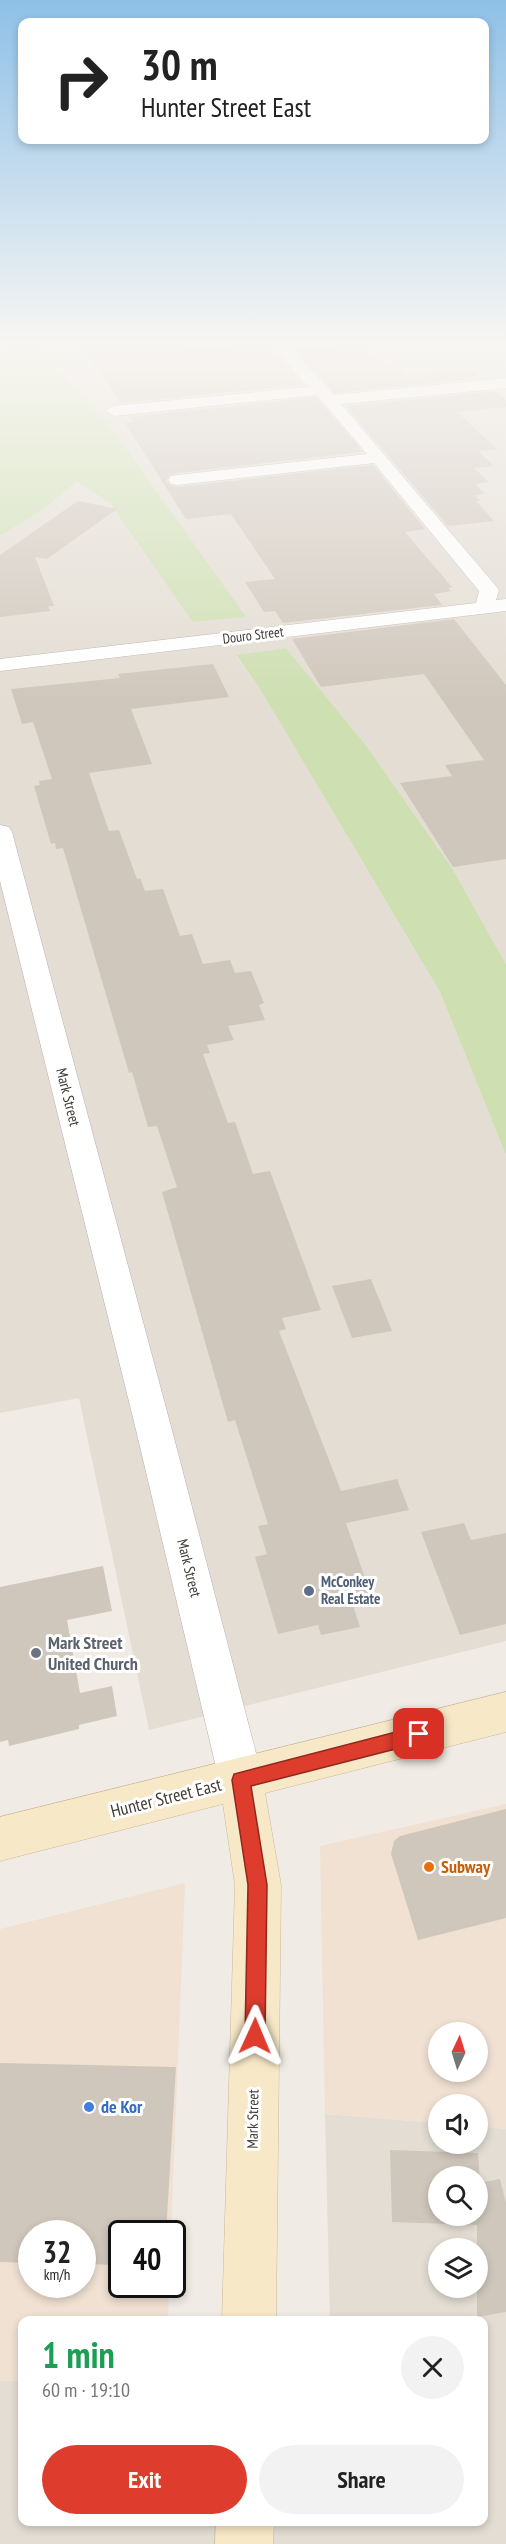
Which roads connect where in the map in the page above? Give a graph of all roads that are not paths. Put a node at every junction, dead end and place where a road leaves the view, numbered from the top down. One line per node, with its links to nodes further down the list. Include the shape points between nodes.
1 (343, 462): 3 (street)
2 (380, 462): 5 (street, via 489,590)
3 (177, 480)
4 (506, 605): 5 (street, Douro Street)
5 (485, 608): 6 (street); 7 (street, Douro Street)
6 (500, 626)
7 (0, 665)
8 (0, 832): 10 (street, Mark Street)
9 (506, 1712): 10 (main road, Hunter Street East)
10 (241, 1780): 11 (main road, Hunter Street East); 12 (main road, Mark Street, via 258,1885)
11 (0, 1839)
12 (249, 2316)
13 (245, 2526): 14 (main road)
14 (244, 2544)

